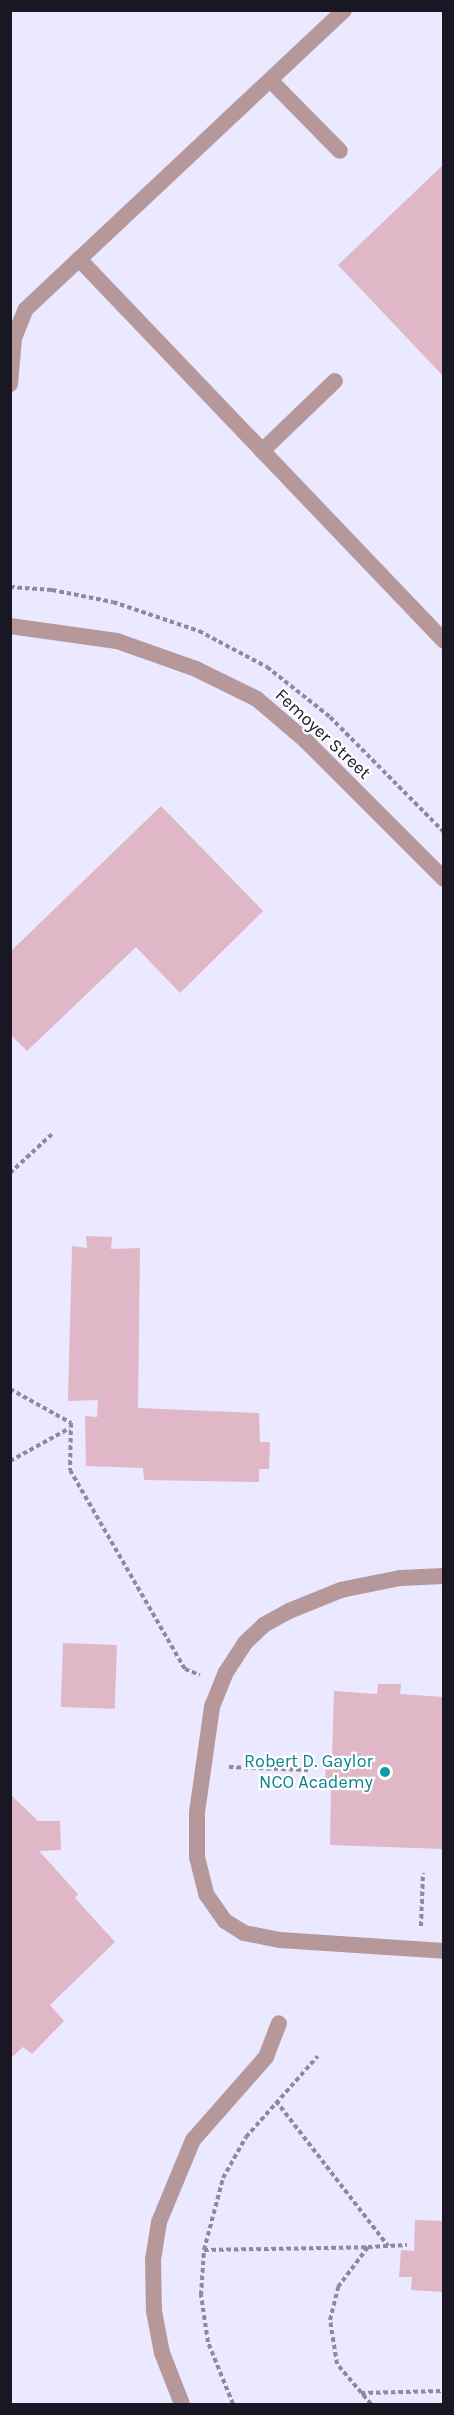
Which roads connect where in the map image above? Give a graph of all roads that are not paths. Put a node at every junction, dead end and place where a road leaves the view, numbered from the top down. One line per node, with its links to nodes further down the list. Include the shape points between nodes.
1 (344, 10): 2 (street)
2 (271, 81): 3 (street); 4 (street)
3 (340, 151)
4 (79, 259): 6 (street, via 26,309 18,323); 7 (street)
5 (335, 381): 7 (street)
6 (10, 384)
7 (262, 451): 9 (street)
8 (10, 626): 10 (street, Femoyer Street, via 117,641 196,669 257,699 306,741)
9 (444, 641)
10 (444, 879)
11 (444, 1576): 12 (street, via 372,1583 289,1611 264,1625 245,1643 212,1707 203,1766 197,1857 206,1894 225,1921 244,1933 280,1940)
12 (444, 1951)
13 (279, 2023): 14 (street, via 266,2057 193,2140 159,2222 153,2260 154,2311 162,2353)
14 (182, 2404)

